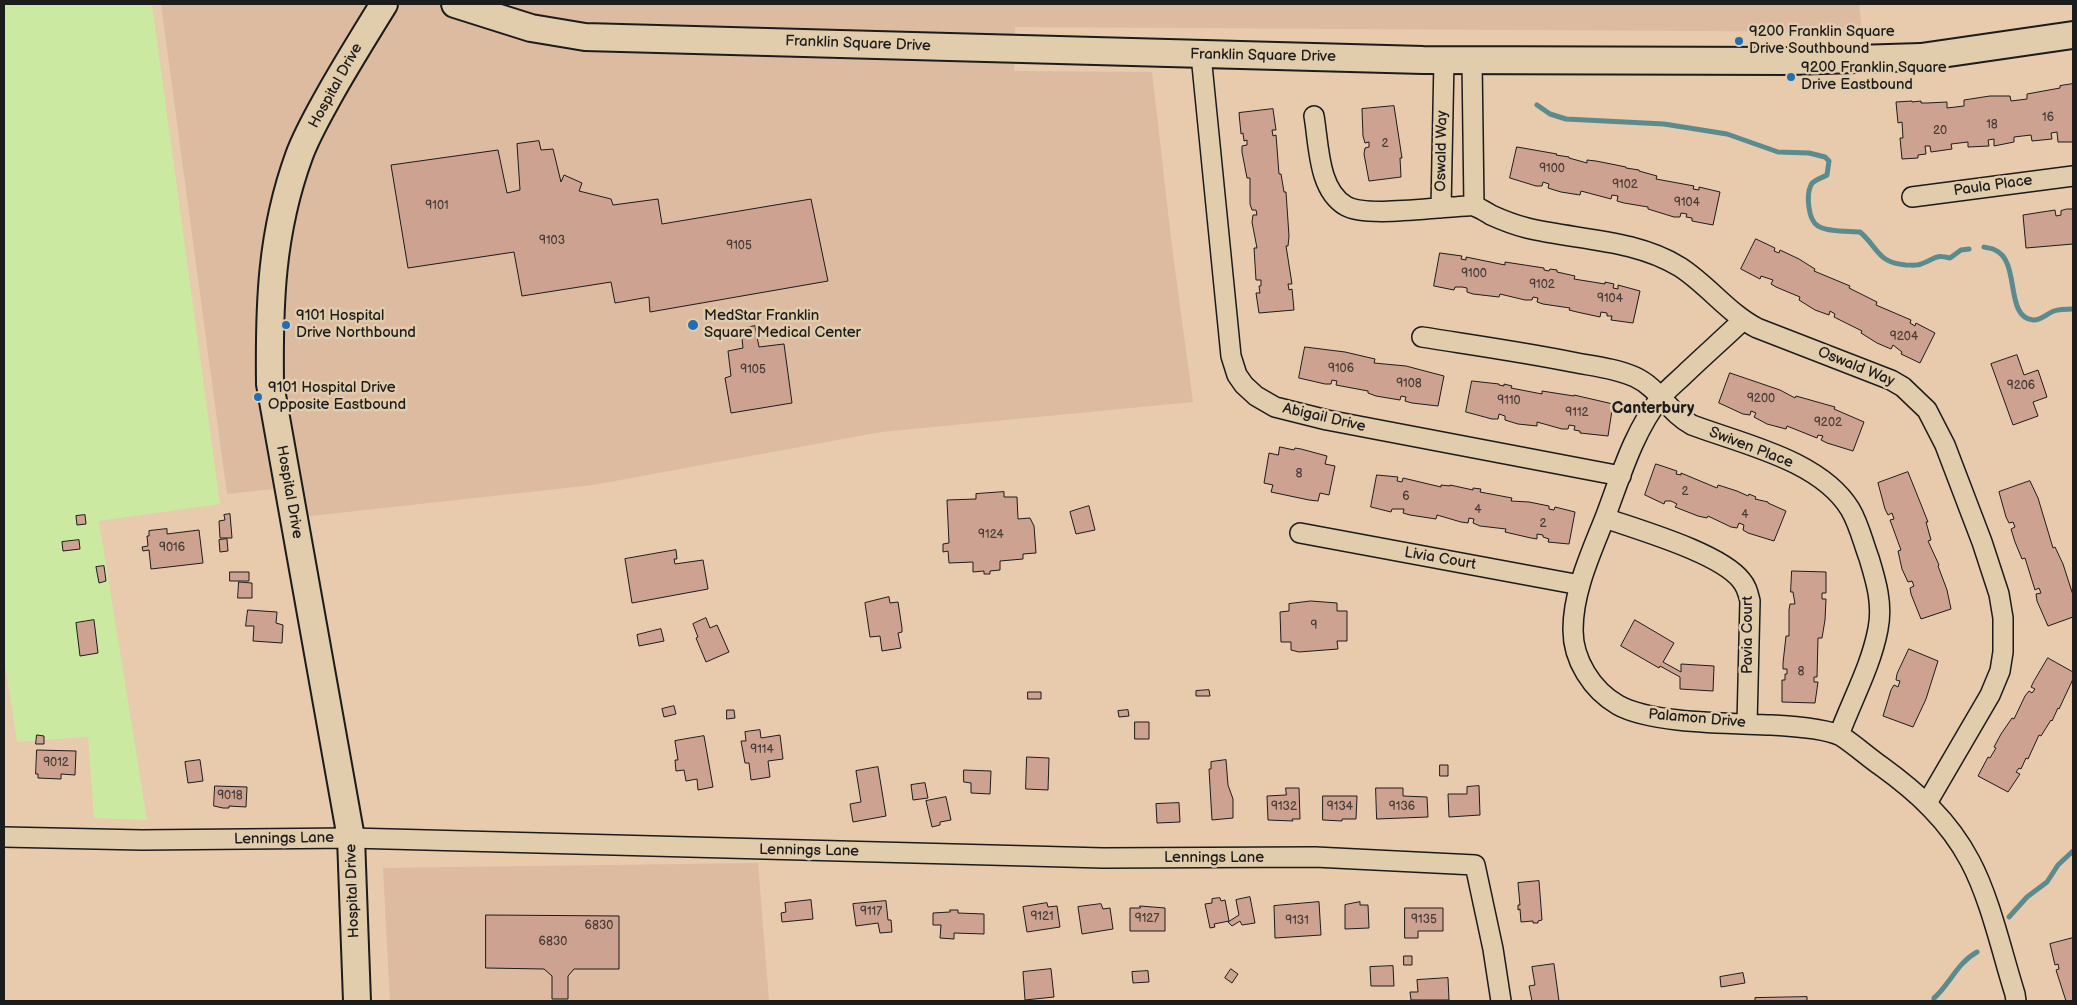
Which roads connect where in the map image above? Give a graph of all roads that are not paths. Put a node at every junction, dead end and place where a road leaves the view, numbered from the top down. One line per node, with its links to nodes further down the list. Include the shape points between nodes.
1 (384, 4): 23 (street, Hospital Drive, via 317,116 299,155 280,220 269,322 270,384)
2 (455, 4): 4 (street, Franklin Square Drive, via 531,28 585,37)
3 (2073, 36): 6 (street, Franklin Square Drive, via 1898,59)
4 (1201, 55): 5 (street, Franklin Square Drive); 15 (street, Abigail Drive, via 1231,356 1244,385 1275,407 1327,420)
5 (1444, 60): 6 (street, Franklin Square Drive); 11 (street, Oswald Way)
6 (1472, 61): 10 (street, Oswald Way)
7 (1314, 116): 11 (street, via 1327,184 1336,199 1356,210)
8 (2073, 176): 9 (street, Paula Place)
9 (1912, 197)
10 (1474, 206): 11 (street, Oswald Way); 12 (street, Oswald Way, via 1526,228 1656,255 1680,267)
11 (1441, 208)
12 (1742, 320): 14 (street, Palamon Drive); 21 (street, Oswald Way, via 1903,387 1927,410 1968,502 1999,594 2003,618 2002,662 1990,695)
13 (1422, 337): 14 (street, Swiven Place, via 1620,372 1634,377)
14 (1662, 396): 15 (street, Palamon Drive, via 1642,425); 20 (street, Swiven Place, via 1673,411 1692,425 1781,457 1816,476 1838,493 1850,509 1878,589 1879,628 1869,662)
15 (1621, 476): 16 (street, Palamon Drive)
16 (1605, 518): 18 (street, Palamon Drive); 19 (street, Pavia Court, via 1710,557 1740,578 1747,588 1750,601)
17 (1300, 534): 18 (street, Livia Court)
18 (1580, 585): 19 (street, Palamon Drive, via 1573,632 1579,660 1598,689 1616,704 1636,713 1673,719)
19 (1747, 724): 20 (street, Palamon Drive, via 1805,728)
20 (1839, 735): 21 (street, Palamon Drive)
21 (1927, 803): 26 (street, Palamon Drive, via 1959,841 1971,862 1985,896)
22 (4, 836): 23 (street, Lennings Lane, via 142,840)
23 (351, 838): 24 (street, Hospital Drive); 25 (street, Lennings Lane, via 1093,858 1315,857 1475,865 1494,949)
24 (357, 1001)
25 (1501, 1001)
26 (2016, 1001)

